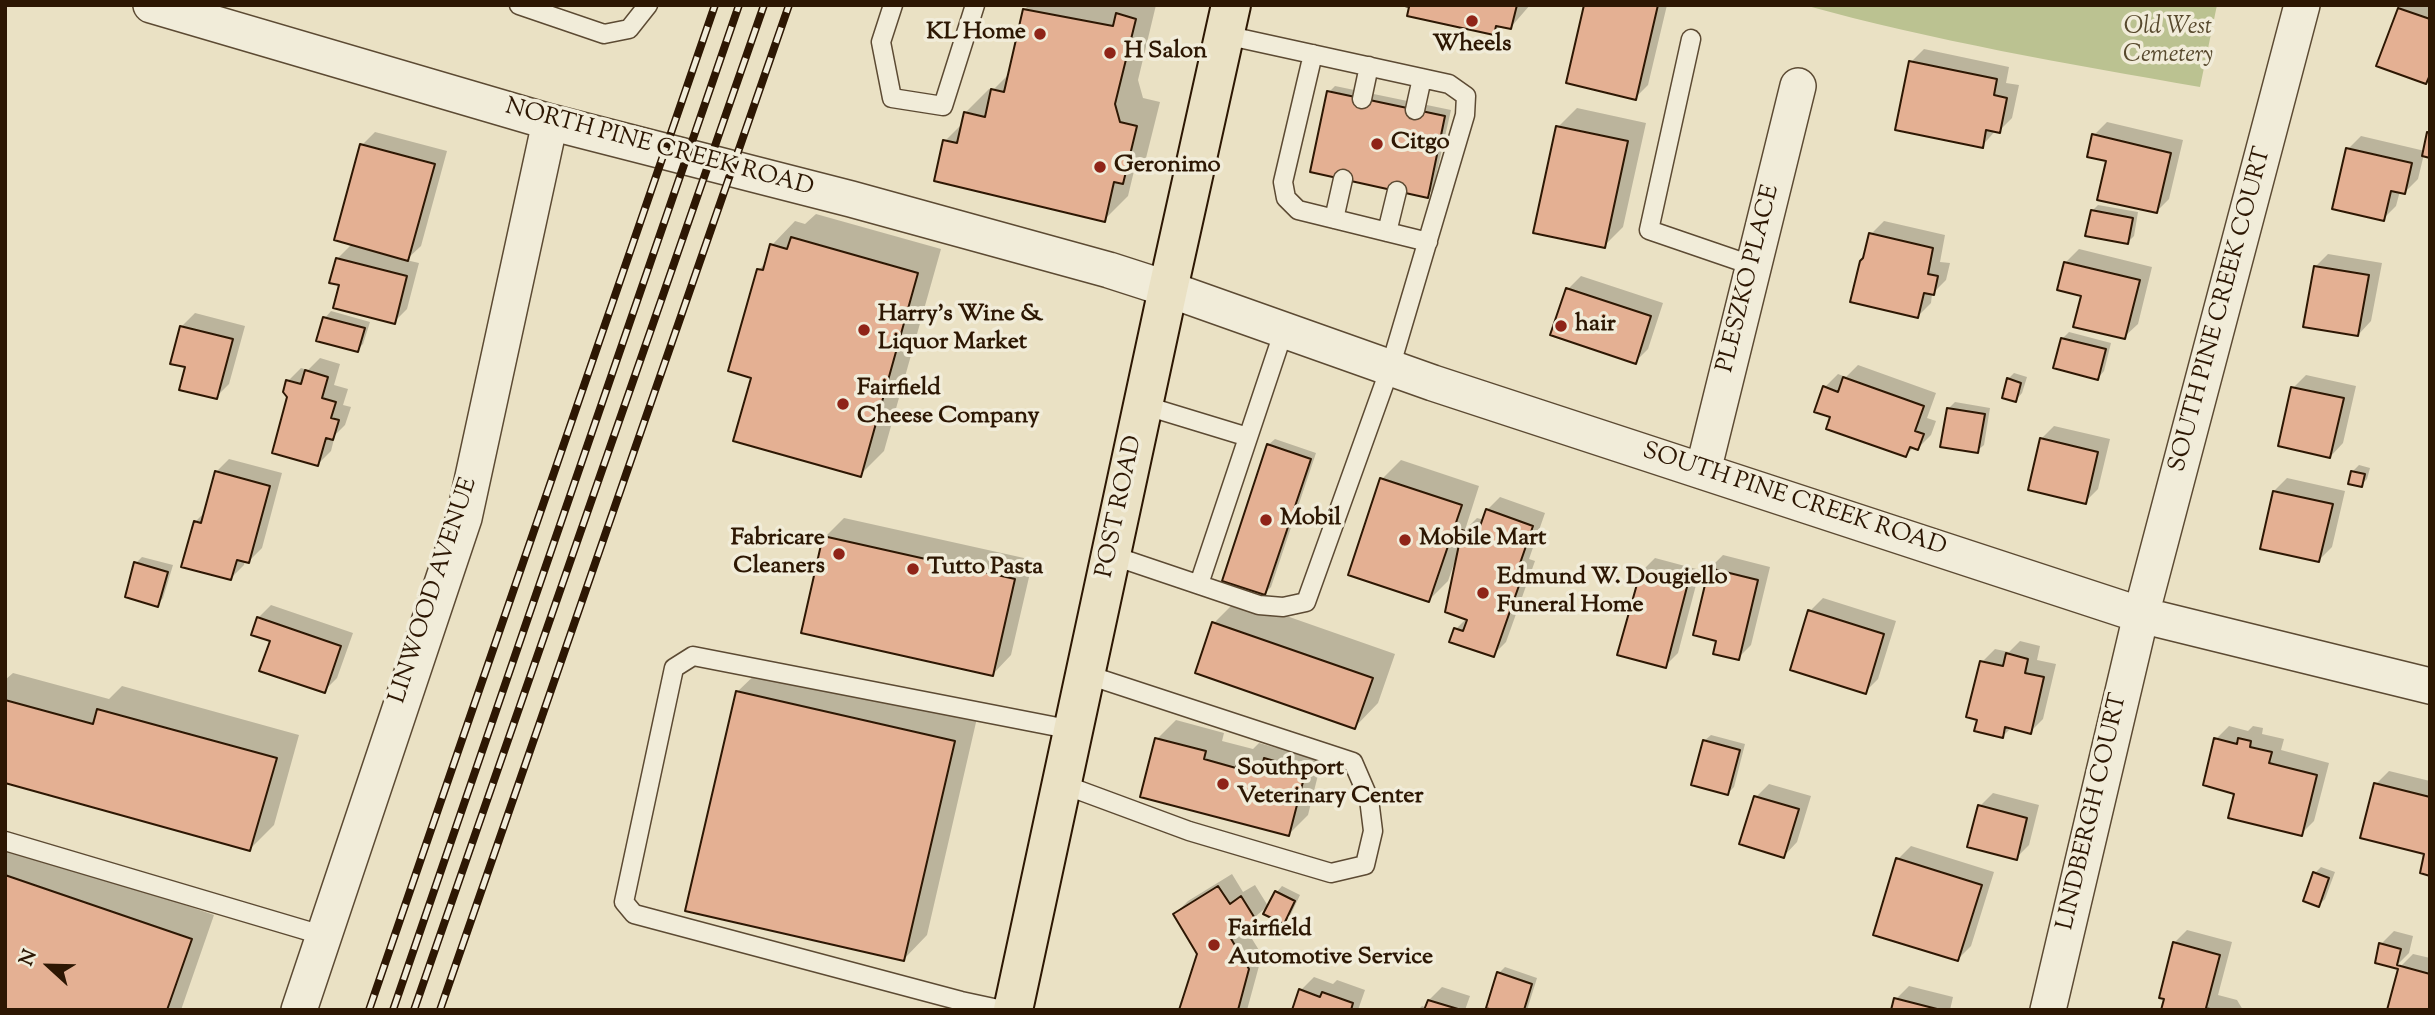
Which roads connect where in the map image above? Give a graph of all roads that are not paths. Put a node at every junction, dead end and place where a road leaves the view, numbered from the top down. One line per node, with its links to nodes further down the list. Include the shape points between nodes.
1 (150, 5): 7 (street, NORTH PINE CREEK ROAD)
2 (519, 5): 3 (lane, via 604,34 629,29)
3 (648, 5)
4 (893, 5): 5 (lane, via 881,42 892,98 943,106)
5 (975, 5)
6 (2302, 5): 31 (street, SOUTH PINE CREEK COURT)
7 (214, 14): 16 (street, NORTH PINE CREEK ROAD)
8 (1224, 14): 10 (lane); 23 (main road, POST ROAD)
9 (1690, 39): 22 (lane, via 1649,230)
10 (1313, 54): 11 (lane); 19 (lane, via 1283,182 1286,198 1298,210)
11 (1369, 66): 12 (lane); 14 (lane)
12 (1422, 78): 15 (lane); 21 (lane, via 1449,84 1466,96)
13 (1798, 86): 22 (street, PLESZKO PLACE)
14 (1362, 99)
15 (1415, 110)
16 (550, 122): 23 (street, NORTH PINE CREEK ROAD, via 851,199); 37 (street, LINWOOD AVENUE, via 464,518)
17 (1343, 179): 19 (lane)
18 (1397, 191): 20 (lane)
19 (1334, 219): 20 (lane)
20 (1387, 232): 21 (lane)
21 (1428, 242): 25 (lane)
22 (1754, 266): 28 (street, PLESZKO PLACE)
23 (1168, 289): 24 (street, SOUTH PINE CREEK ROAD); 26 (main road, POST ROAD)
24 (1284, 330): 25 (street, SOUTH PINE CREEK ROAD); 27 (lane)
25 (1390, 368): 28 (street, SOUTH PINE CREEK ROAD); 30 (lane, via 1306,602 1283,607 1259,605)
26 (1143, 405): 27 (lane); 29 (main road, POST ROAD)
27 (1248, 437): 30 (lane)
28 (1703, 471): 31 (street, SOUTH PINE CREEK ROAD)
29 (1111, 555): 30 (lane); 32 (main road, POST ROAD)
30 (1199, 584)
31 (2141, 615): 33 (street, SOUTH PINE CREEK ROAD); 41 (street, LINDBERGH COURT)
32 (1085, 674): 34 (main road, POST ROAD); 35 (lane, via 1353,762 1369,799 1373,831 1365,865 1331,873 1189,831)
33 (2430, 686)
34 (1073, 730): 35 (main road, POST ROAD); 39 (lane, via 693,656 674,668 624,902 634,914)
35 (1062, 784): 40 (main road, POST ROAD)
36 (5, 841): 37 (lane)
37 (325, 936): 38 (street, LINWOOD AVENUE)
38 (299, 1010)
39 (1003, 1010)
40 (1013, 1010)
41 (2048, 1010)

